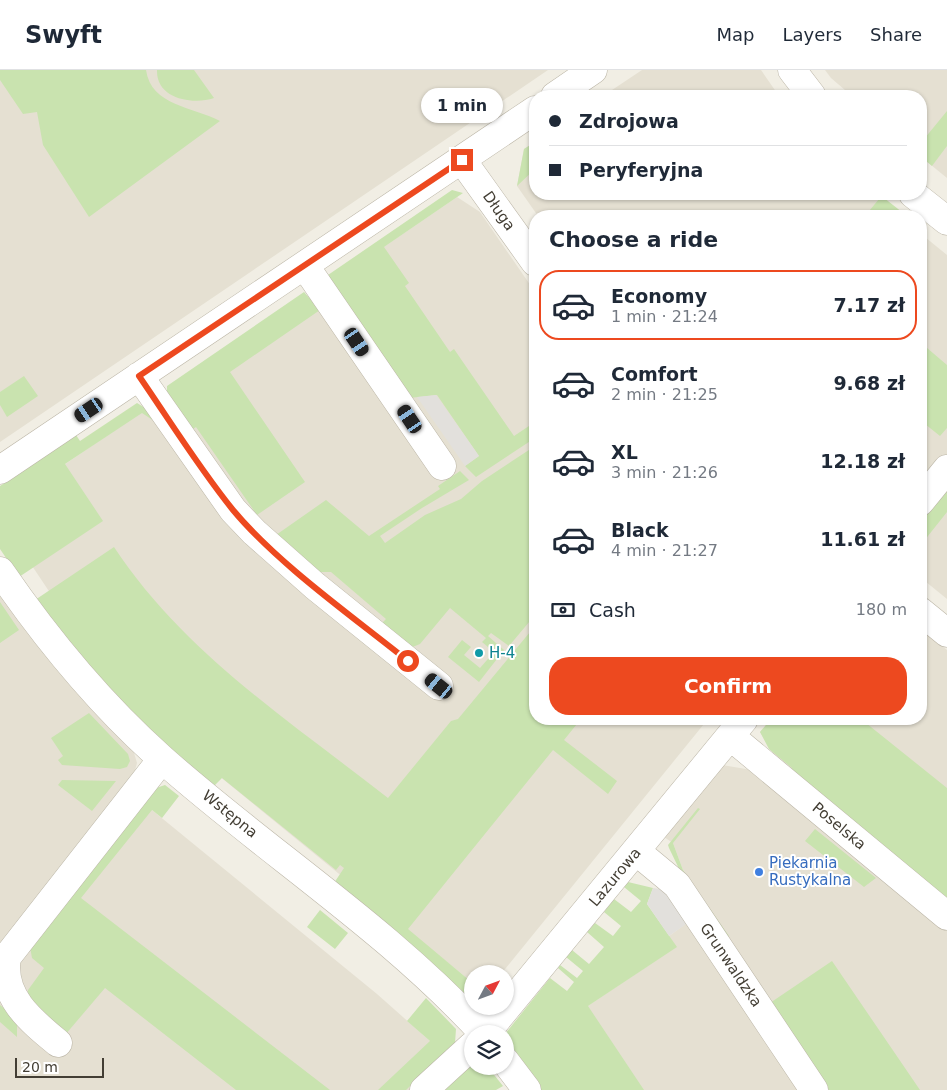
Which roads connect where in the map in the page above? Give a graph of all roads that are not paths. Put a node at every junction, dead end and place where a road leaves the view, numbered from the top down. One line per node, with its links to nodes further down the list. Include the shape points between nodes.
1 (593, 70): 3 (street)
2 (792, 70): 4 (street)
3 (564, 90)
4 (807, 90)
5 (529, 114): 6 (street)
6 (462, 160): 9 (street, Długa); 10 (street)
7 (921, 200): 8 (street)
8 (947, 221)
9 (529, 254)
10 (305, 266): 11 (street); 12 (street)
11 (139, 376): 14 (street); 19 (street, via 233,510 254,532)
12 (442, 466)
13 (947, 469): 15 (street)
14 (0, 470)
15 (927, 493)
16 (0, 571): 21 (street, Wstępna, via 69,664)
17 (927, 617): 18 (street)
18 (947, 633)
19 (439, 686)
20 (737, 727): 22 (street, Lazurowa); 23 (street, Poselska)
21 (162, 759): 24 (street, Wstępna, via 394,947); 26 (street, via 7,956 3,977 10,996)
22 (636, 851): 25 (street, Lazurowa); 31 (street, Grunwaldzka, via 677,885)
23 (947, 916)
24 (475, 1025)
25 (491, 1025)
26 (58, 1042)
27 (464, 1053): 29 (street)
28 (514, 1073): 30 (street)
29 (424, 1090)
30 (527, 1090)
31 (814, 1090)

